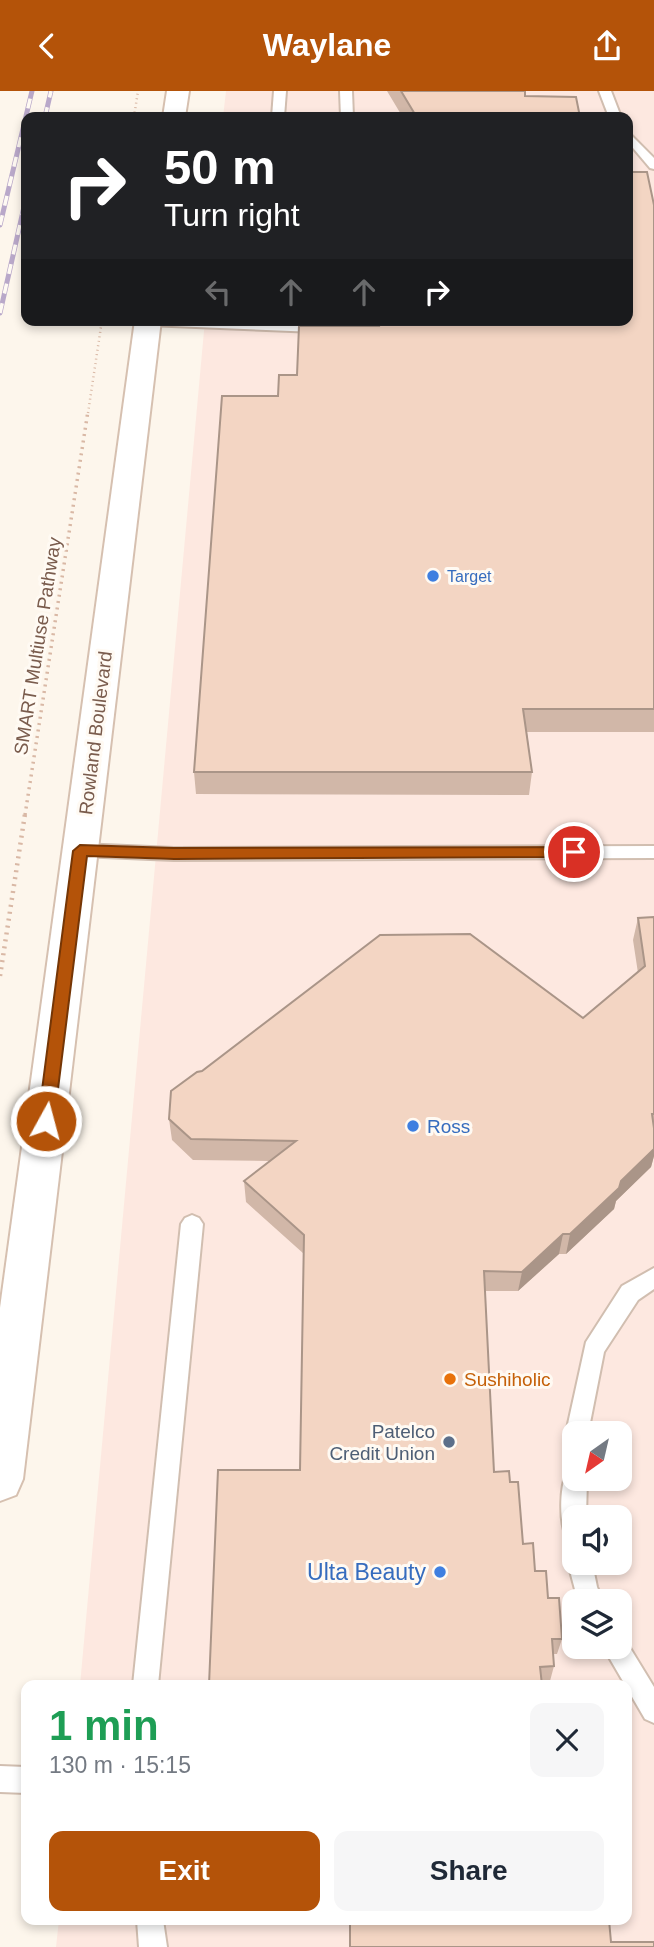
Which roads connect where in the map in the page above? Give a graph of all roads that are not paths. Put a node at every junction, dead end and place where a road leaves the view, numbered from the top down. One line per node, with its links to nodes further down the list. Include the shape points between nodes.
1 (178, 91): 5 (street)
2 (280, 91): 6 (lane)
3 (346, 91): 7 (lane)
4 (605, 91): 8 (lane)
5 (175, 112)
6 (278, 112)
7 (347, 112)
8 (613, 112)
9 (633, 141): 10 (lane)
10 (654, 165)
11 (147, 326): 14 (street, Rowland Boulevard)
12 (296, 326): 13 (lane)
13 (340, 326)
14 (80, 851): 15 (lane); 19 (street, Rowland Boulevard)
15 (654, 852)
16 (192, 1224): 21 (lane)
17 (654, 1277): 18 (lane, via 630,1293 594,1349)
18 (579, 1421)
19 (0, 1479)
20 (622, 1659): 22 (lane)
21 (146, 1680)
22 (654, 1710)
23 (0, 1779): 24 (lane)
24 (21, 1780)
25 (151, 1925): 26 (lane)
26 (153, 1947)

